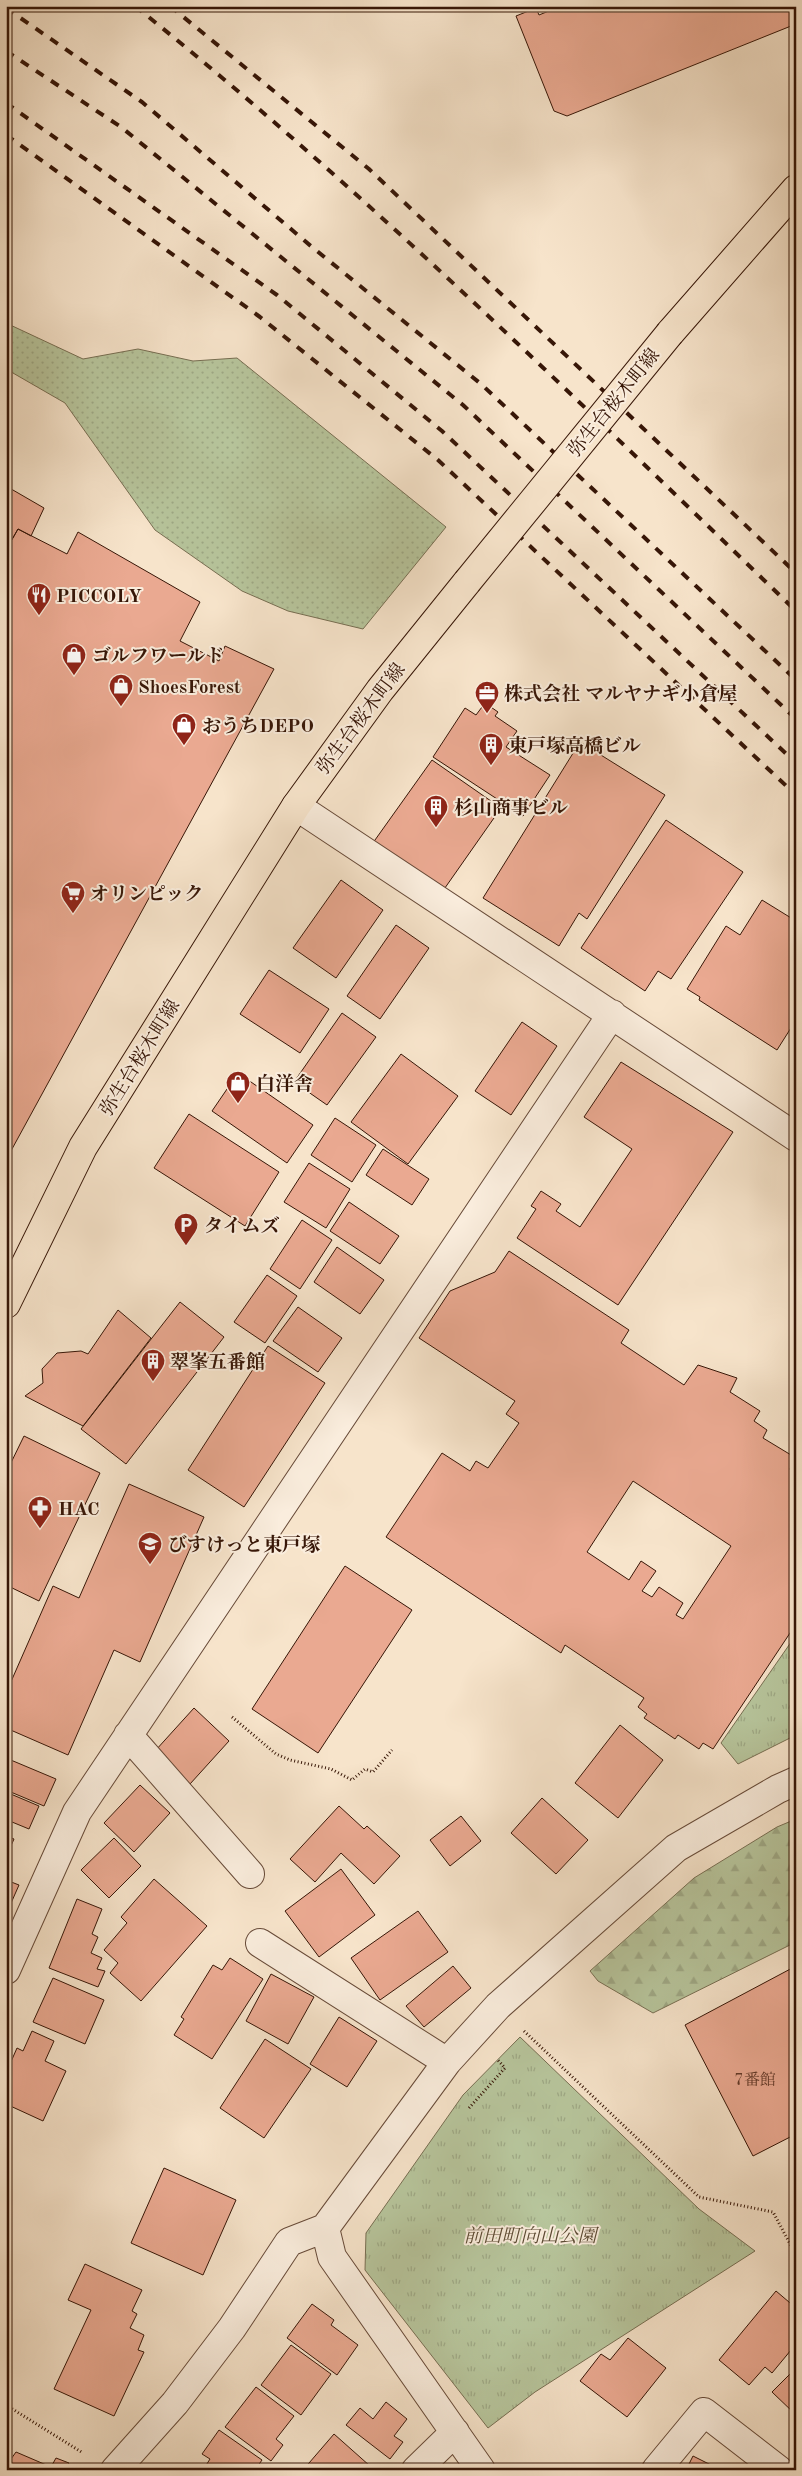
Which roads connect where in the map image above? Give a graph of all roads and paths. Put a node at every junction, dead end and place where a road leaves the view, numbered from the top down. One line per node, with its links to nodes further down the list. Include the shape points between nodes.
1 (796, 189): 2 (main road, 弥生台桜木町線, bridge, via 670,333 467,582 380,690)
2 (296, 806): 3 (street); 5 (main road, 弥生台桜木町線, via 83,1147)
3 (612, 1014): 4 (street); 7 (street)
4 (796, 1136)
5 (6, 1304)
6 (232, 1717): 8 (path, via 276,1754 331,1769 352,1780 365,1769 373,1772)
7 (128, 1735): 10 (street); 12 (street, via 77,1812)
8 (392, 1750)
9 (796, 1781): 14 (street, via 676,1848 498,2006)
10 (250, 1874)
11 (260, 1943): 14 (street)
12 (6, 1970)
13 (520, 2027): 18 (path, via 700,2197 773,2212)
14 (447, 2062): 17 (street)
15 (492, 2083): 16 (path)
16 (469, 2108)
17 (325, 2228): 20 (street, via 332,2257); 22 (street, via 289,2242 232,2328 175,2402)
18 (796, 2255)
19 (6, 2405): 21 (path)
20 (455, 2432): 23 (street); 24 (street)
21 (86, 2455)
22 (115, 2470)
23 (416, 2470)
24 (481, 2470)
25 (656, 2470): 26 (street, via 704,2412)
26 (779, 2470)

